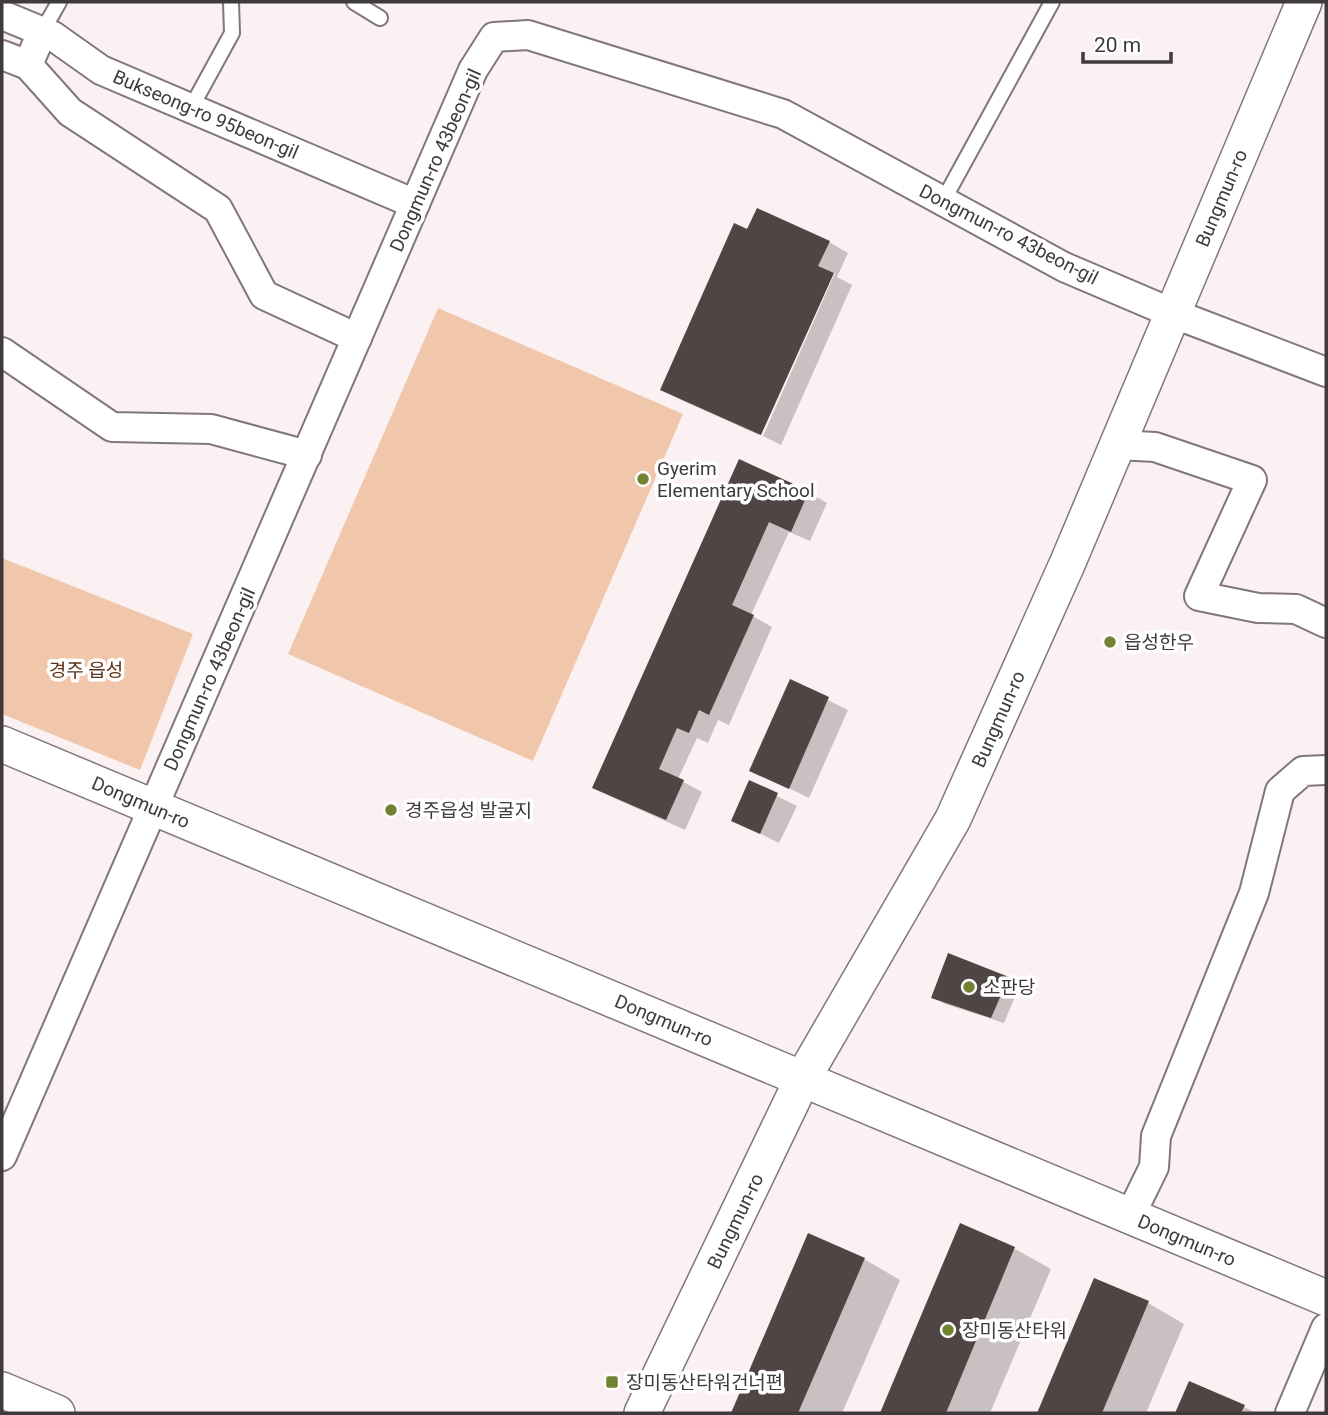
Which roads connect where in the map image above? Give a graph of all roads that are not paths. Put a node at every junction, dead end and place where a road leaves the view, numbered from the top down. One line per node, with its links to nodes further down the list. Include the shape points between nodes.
1 (59, 2): 8 (lane)
2 (231, 2): 10 (lane, via 232,33)
3 (354, 2): 7 (lane)
4 (1052, 2): 11 (lane)
5 (1304, 2): 13 (street, Bungmun-ro)
6 (2, 15): 8 (street, Bukseong-ro 95beon-gil)
7 (380, 18)
8 (42, 32): 9 (street); 10 (street, Bukseong-ro 95beon-gil, via 101,70)
9 (15, 60): 14 (street, via 70,112 218,209 264,295)
10 (191, 108): 12 (street, Bukseong-ro 95beon-gil)
11 (943, 201): 12 (street, Dongmun-ro 43beon-gil, via 783,114 528,35 494,37 473,70); 13 (street, Dongmun-ro 43beon-gil, via 1064,267)
12 (415, 204): 14 (street, Dongmun-ro 43beon-gil)
13 (1172, 313): 16 (street, Dongmun-ro 43beon-gil); 17 (street, Bungmun-ro)
14 (358, 338): 18 (street, Dongmun-ro 43beon-gil)
15 (2, 352): 18 (street, via 112,426 211,429)
16 (1326, 372)
17 (1117, 444): 19 (street, via 1155,447 1252,480 1199,596 1258,608 1296,609); 23 (street, Bungmun-ro, via 953,819)
18 (307, 455): 22 (street, Dongmun-ro 43beon-gil)
19 (1326, 623)
20 (2, 744): 22 (street, Dongmun-ro)
21 (1326, 770): 25 (street, via 1303,771 1280,792 1255,893 1156,1136 1154,1167)
22 (152, 807): 23 (street, Dongmun-ro); 24 (street, Dongmun-ro 43beon-gil)
23 (803, 1078): 25 (street, Dongmun-ro); 30 (street, Bungmun-ro)
24 (2, 1156)
25 (1130, 1216): 26 (street, Dongmun-ro)
26 (1326, 1298)
27 (1326, 1328): 31 (street)
28 (2, 1390): 29 (street)
29 (57, 1413)
30 (642, 1413)
31 (1290, 1413)

